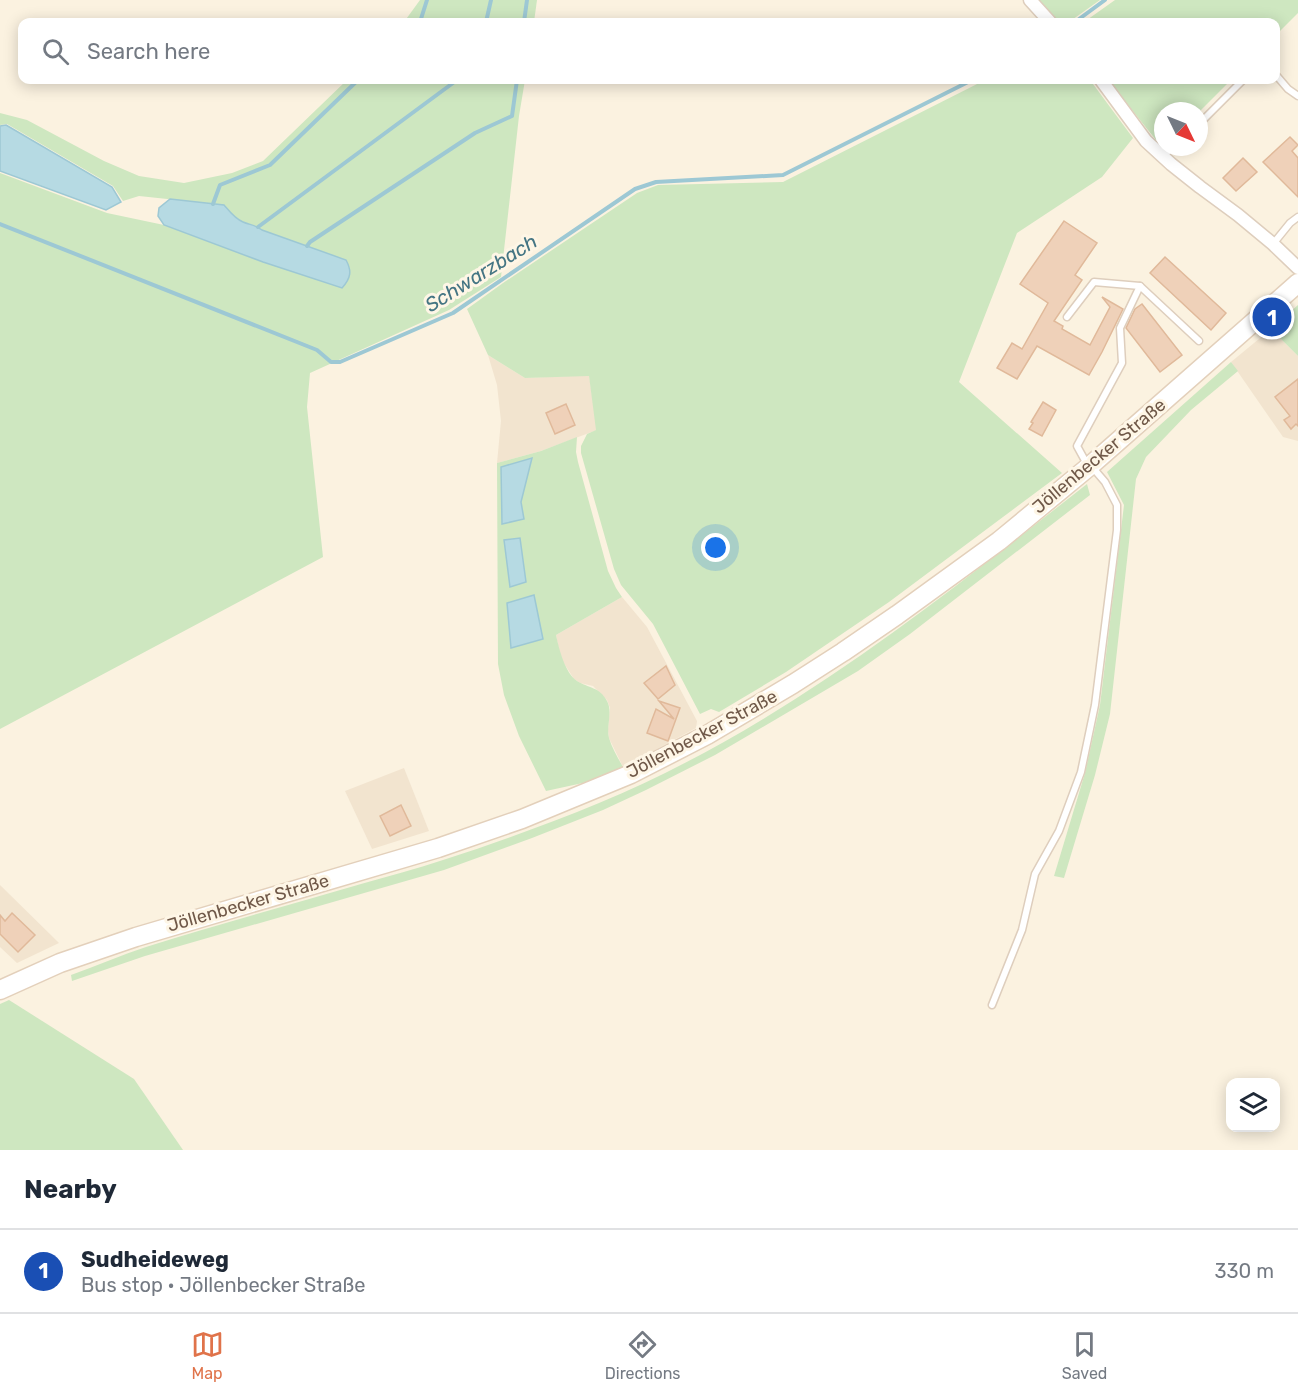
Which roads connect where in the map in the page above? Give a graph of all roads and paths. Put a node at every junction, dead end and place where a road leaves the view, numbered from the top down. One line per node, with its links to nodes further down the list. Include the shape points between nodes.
1 (1030, 0): 2 (street)
2 (1046, 18)
3 (1280, 80): 6 (lane)
4 (1104, 84): 8 (street)
5 (1239, 84): 7 (lane)
6 (1298, 96)
7 (1208, 115)
8 (1154, 148)
9 (1163, 156): 11 (street)
10 (1298, 217): 11 (lane)
11 (1273, 244): 12 (street)
12 (1298, 268)
13 (1298, 283): 17 (street, Jöllenbecker Straße)
14 (1140, 286): 15 (lane, via 1095,282); 16 (lane); 17 (lane, via 1120,328 1122,363 1077,446)
15 (1068, 317)
16 (1199, 341)
17 (1090, 466): 18 (street, Jöllenbecker Straße, via 999,541 843,652 750,711 631,774 438,848 136,937 60,963); 19 (lane, via 1105,482 1117,505 1095,705 1081,772 1059,831 1035,874 1022,930)
18 (0, 990)
19 (992, 1005)

